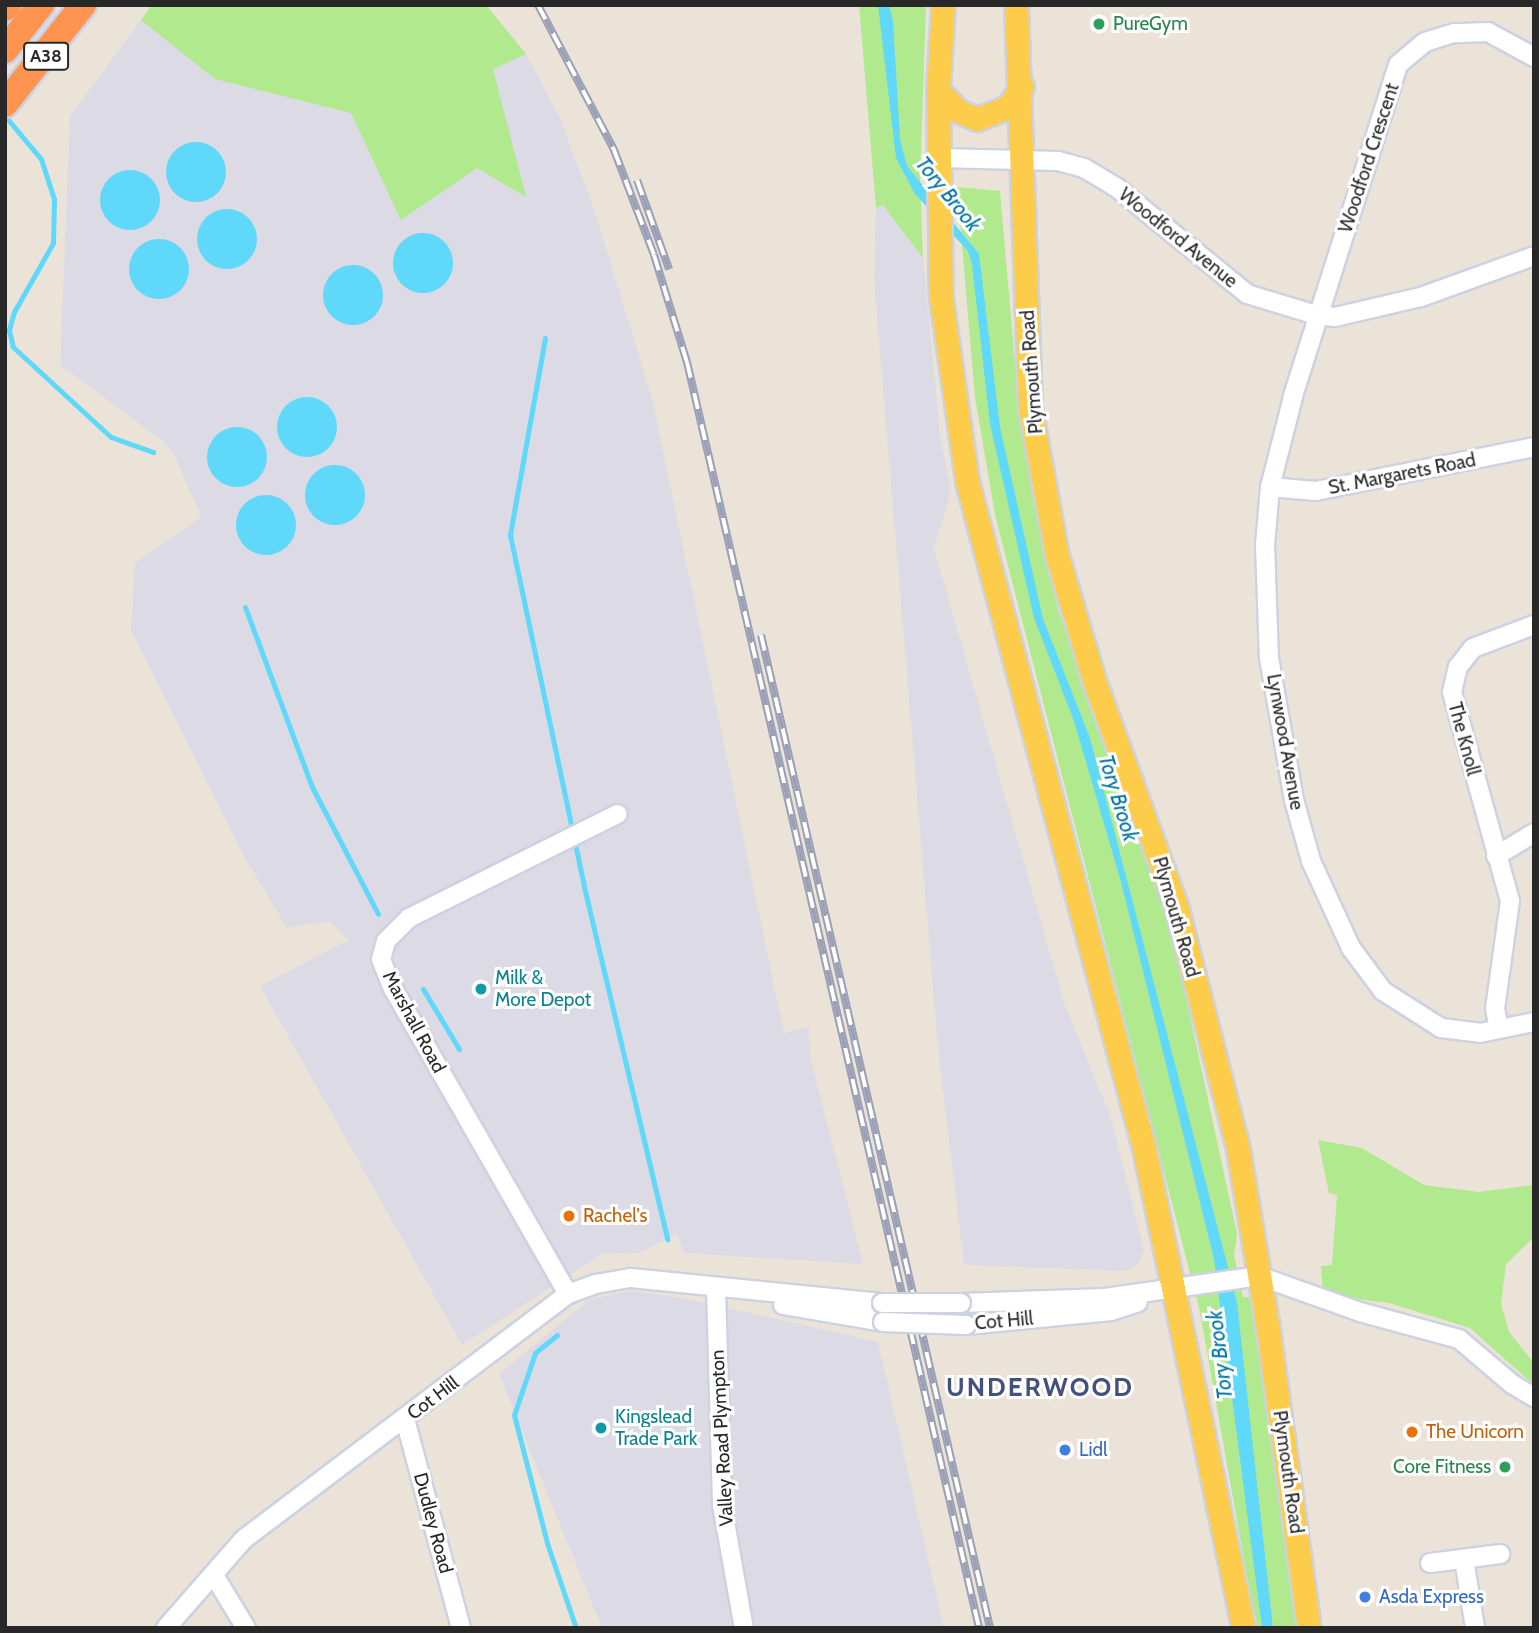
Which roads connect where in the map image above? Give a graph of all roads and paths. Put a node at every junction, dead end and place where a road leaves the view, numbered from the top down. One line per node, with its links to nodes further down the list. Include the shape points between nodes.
1 (41, 5): 5 (highway, A38)
2 (83, 5): 9 (highway, A38)
3 (943, 5): 8 (main road)
4 (1016, 5): 7 (main road, Plymouth Road)
5 (5, 50)
6 (1534, 57): 13 (street, Woodford Crescent, via 1488,32 1454,33 1425,42 1398,65)
7 (1022, 86): 8 (main road, via 1008,107 977,119 958,111); 11 (main road, Plymouth Road)
8 (937, 90): 10 (main road)
9 (5, 104)
10 (939, 158): 11 (street, Woodford Avenue); 24 (main road, via 941,298 967,481 1144,1148)
11 (1025, 159): 13 (street, Woodford Avenue, via 1084,168 1116,187 1247,293); 22 (main road, Plymouth Road, via 1030,407 1057,555 1094,680 1176,905 1238,1149)
12 (1534, 256): 13 (street, Woodford Avenue, via 1421,297 1335,317)
13 (1316, 315): 15 (street, Lynwood Avenue)
14 (1534, 447): 15 (street, St. Margarets Road, via 1316,491)
15 (1270, 487): 21 (street, Lynwood Avenue, via 1265,545 1269,658 1294,800 1328,905 1374,981 1399,1005 1441,1028 1463,1033)
16 (1534, 625): 19 (street, The Knoll, via 1473,648 1458,667 1452,692)
17 (618, 814): 25 (street, Marshall Road, via 409,918 386,941 381,959 393,989)
18 (1534, 834): 19 (street)
19 (1496, 856): 21 (street, The Knoll, via 1510,901 1495,1009)
20 (1534, 1022): 21 (street, Lynwood Avenue)
21 (1499, 1030)
22 (1248, 1278): 24 (street, Cot Hill); 27 (street, via 1459,1339 1512,1384); 38 (main road, Plymouth Road)
23 (716, 1288): 25 (street, Cot Hill, via 631,1278 596,1283); 26 (street, Cot Hill); 36 (street, Valley Road Plympton, via 722,1505)
24 (1174, 1289): 26 (street, Cot Hill, bridge, via 1105,1298 961,1303); 26 (street, Cot Hill, bridge, via 1111,1311 966,1325 883,1322 788,1307); 37 (main road)
25 (568, 1294): 28 (street, Cot Hill)
26 (749, 1294)
27 (1534, 1396)
28 (405, 1419): 32 (street, Cot Hill, via 244,1539); 35 (street, Dudley Road)
29 (1500, 1554): 30 (street)
30 (1464, 1559): 31 (street); 39 (street)
31 (1430, 1563)
32 (215, 1577): 33 (street, Cot Hill); 34 (street)
33 (166, 1628)
34 (246, 1628)
35 (461, 1628)
36 (744, 1628)
37 (1243, 1628)
38 (1309, 1628)
39 (1475, 1628)

